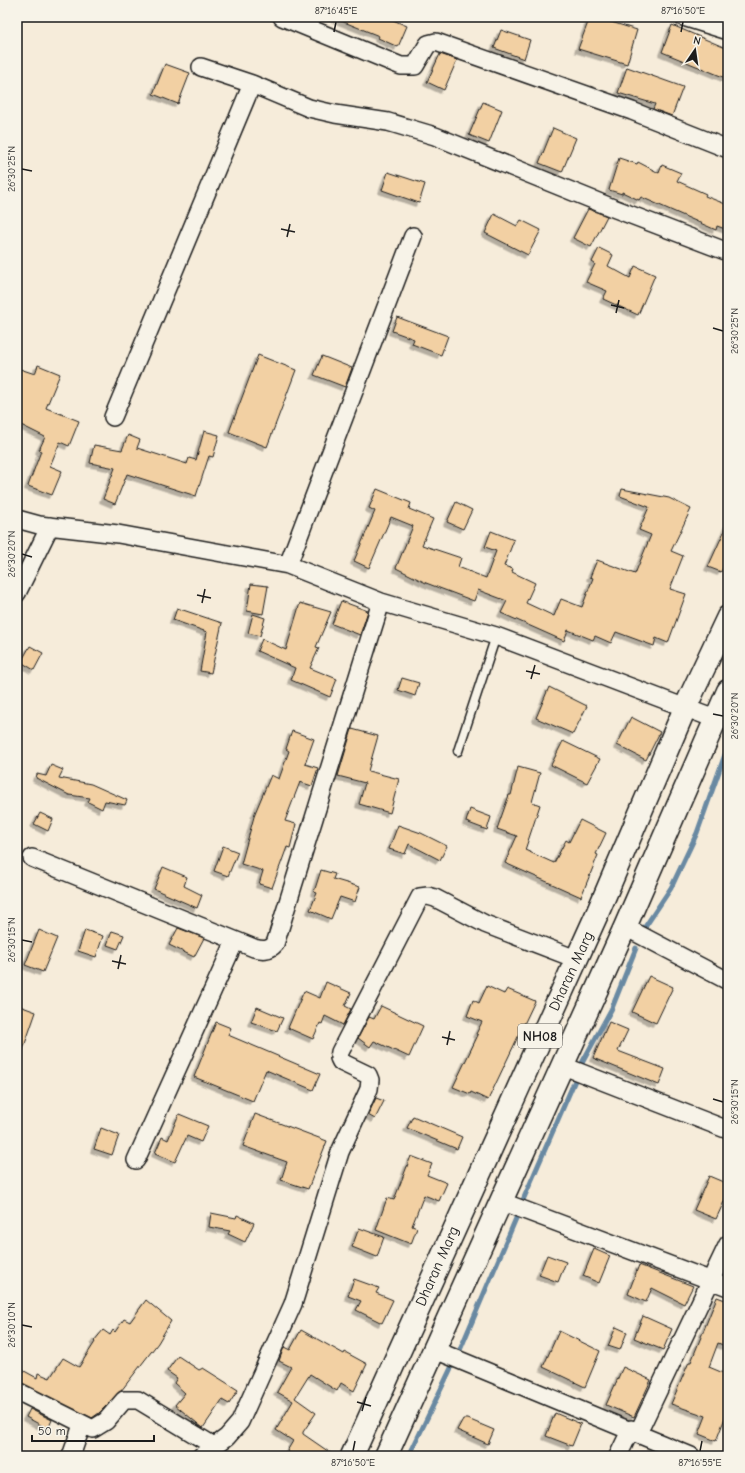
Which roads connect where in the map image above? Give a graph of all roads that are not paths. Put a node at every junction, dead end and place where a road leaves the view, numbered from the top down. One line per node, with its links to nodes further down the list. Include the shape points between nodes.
1 (282, 17): 6 (street, via 402,66 415,66 428,44 436,42 632,111)
2 (683, 17): 3 (street)
3 (728, 31)
4 (201, 67): 5 (street)
5 (252, 84): 8 (street, via 308,108 388,122 435,136); 9 (street)
6 (728, 149)
7 (413, 236): 12 (street)
8 (728, 252)
9 (114, 417)
10 (17, 519): 11 (street)
11 (50, 526): 12 (street, via 118,534); 13 (street)
12 (288, 565): 14 (street)
13 (17, 594)
14 (381, 602): 16 (street); 23 (street, via 275,944 272,948 262,950)
15 (728, 617): 18 (main road, Dharan Marg / NH08)
16 (496, 636): 18 (street); 20 (lane)
17 (728, 691): 19 (main road, Dharan Marg / NH08)
18 (685, 708): 19 (street); 24 (main road, Dharan Marg / NH08)
19 (718, 721): 22 (main road, Dharan Marg / NH08)
20 (458, 751)
21 (32, 858): 23 (street)
22 (625, 927): 25 (street); 26 (main road, Dharan Marg / NH08)
23 (235, 940): 28 (street)
24 (576, 959): 37 (street, via 485,924 436,898 420,897 340,1052 341,1062 368,1075 370,1084 340,1152 293,1304 240,1422 227,1437); 39 (main road, Dharan Marg / NH08)
25 (728, 981)
26 (562, 1065): 27 (street); 29 (main road, Dharan Marg / NH08)
27 (728, 1130)
28 (136, 1160)
29 (500, 1201): 31 (street); 33 (main road, Dharan Marg / NH08)
30 (728, 1244): 31 (street)
31 (711, 1281): 32 (street); 36 (street)
32 (728, 1287)
33 (435, 1350): 36 (street); 40 (main road, Dharan Marg / NH08)
34 (17, 1391): 35 (street)
35 (82, 1425): 37 (street, via 93,1429 106,1421 124,1400 138,1400); 38 (street)
36 (634, 1431): 41 (street); 42 (street)
37 (208, 1451)
38 (70, 1456)
39 (352, 1456)
40 (386, 1456)
41 (618, 1456)
42 (691, 1456)

